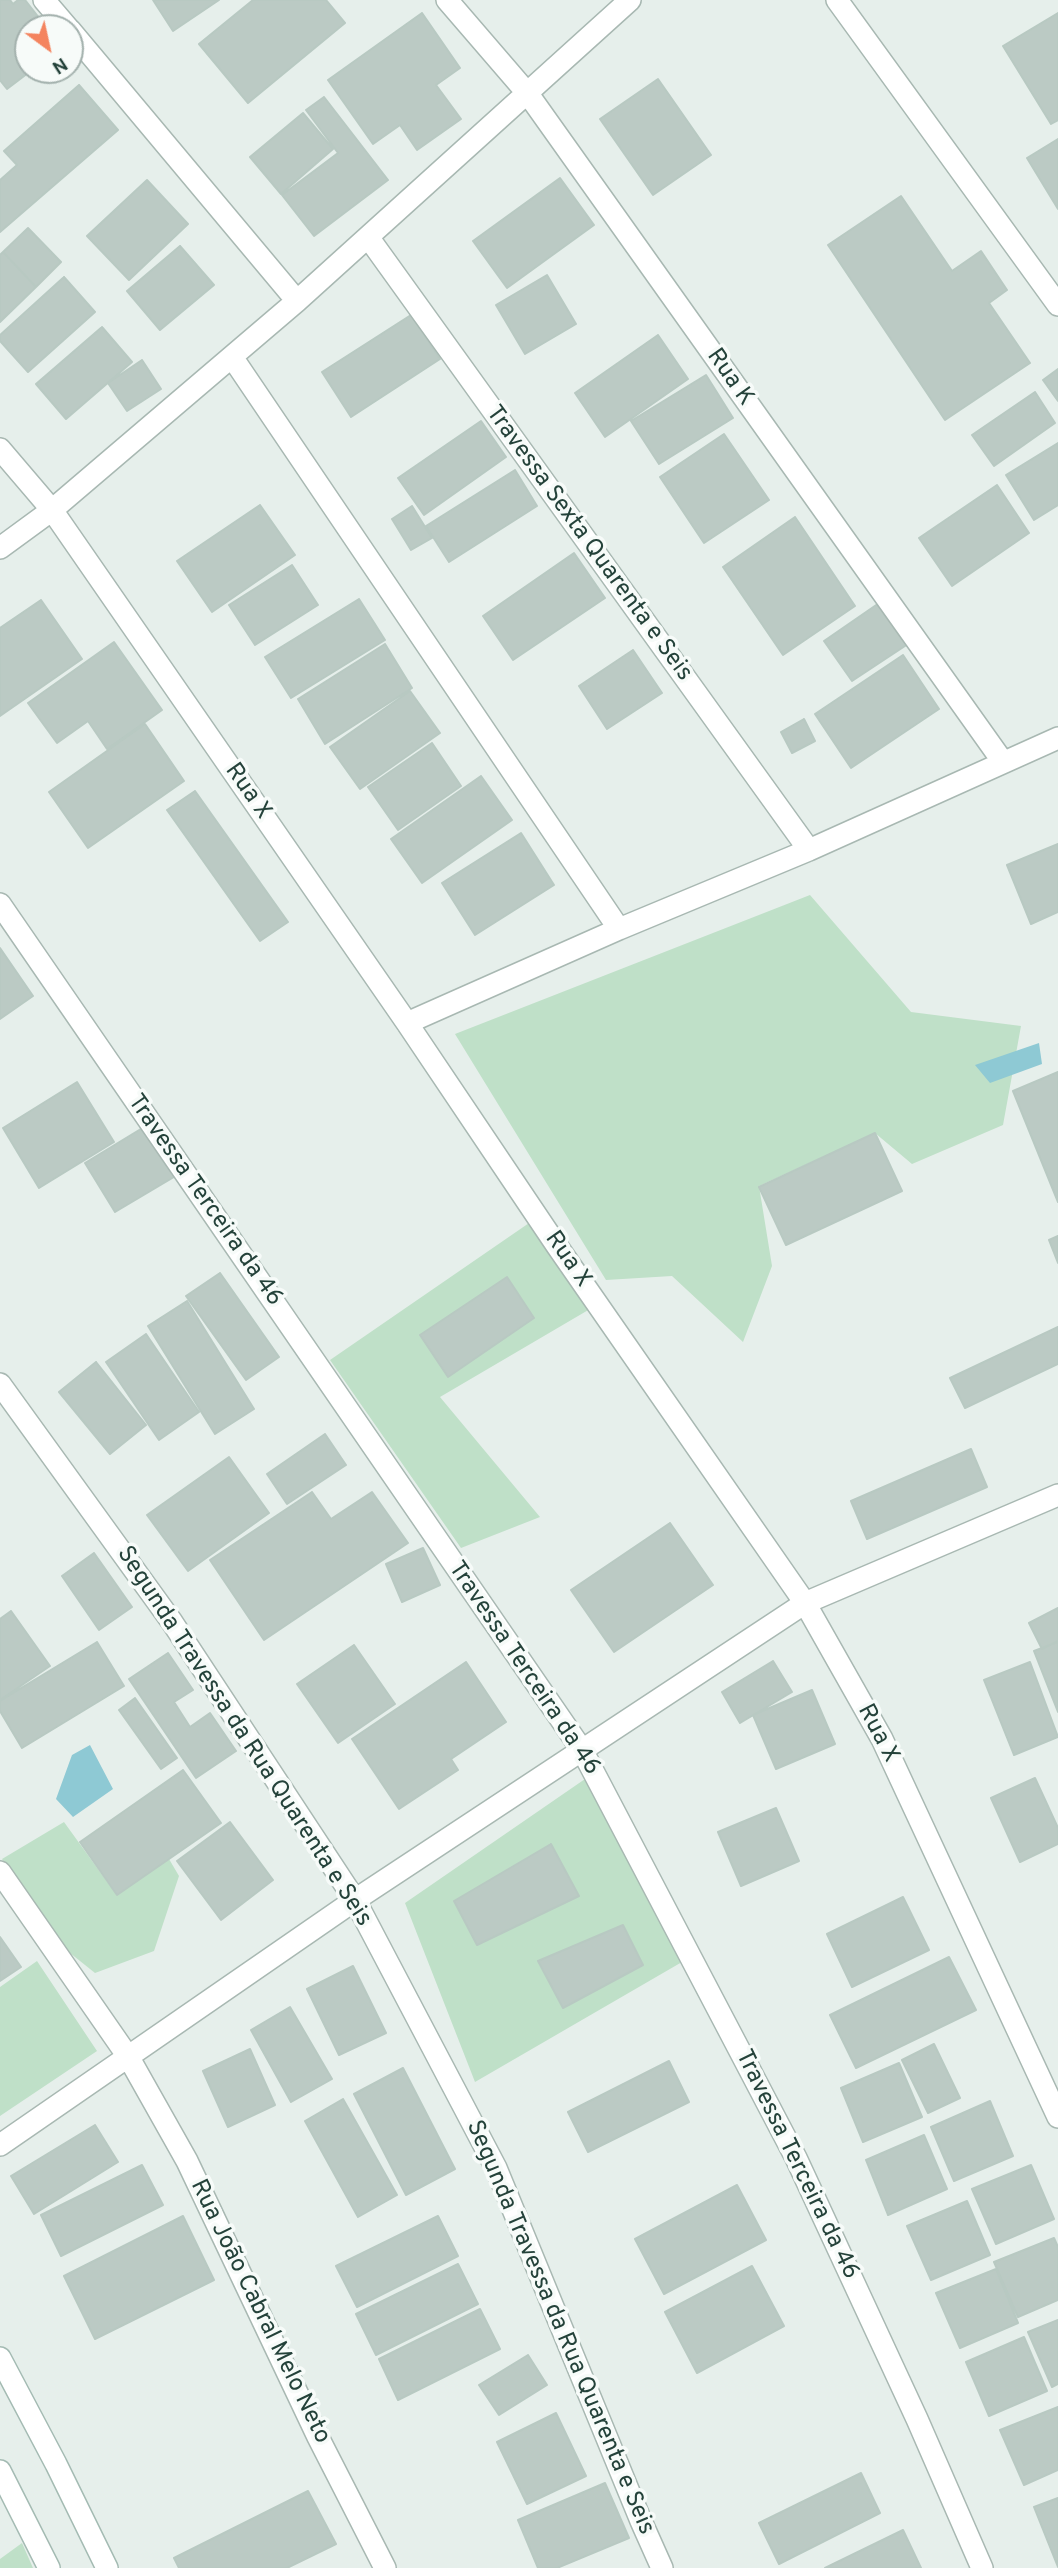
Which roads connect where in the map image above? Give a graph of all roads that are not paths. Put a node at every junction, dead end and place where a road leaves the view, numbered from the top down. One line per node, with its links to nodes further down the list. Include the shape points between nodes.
1 (44, 0): 5 (street)
2 (447, 0): 7 (street, Rua K)
3 (630, 0): 7 (street)
4 (837, 0): 10 (street)
5 (56, 14)
6 (84, 47): 9 (street)
7 (528, 94): 8 (street); 16 (street, Rua K)
8 (368, 237): 9 (street); 17 (street, Travessa Sexta Quarenta e Seis)
9 (297, 301): 11 (street)
10 (1058, 305)
11 (232, 356): 13 (street); 19 (street)
12 (0, 449): 13 (street, Rua X)
13 (52, 510): 14 (street); 20 (street, Rua X)
14 (0, 548)
15 (1058, 738): 16 (street)
16 (1003, 762): 17 (street)
17 (808, 850): 19 (street)
18 (0, 904): 24 (street, Travessa Terceira da 46)
19 (619, 929): 20 (street)
20 (407, 1023): 23 (street, Rua X)
21 (0, 1384): 26 (street, Segunda Travessa da Rua Quarenta e Seis, via 172,1622)
22 (1058, 1495): 23 (street)
23 (805, 1603): 24 (street); 28 (street, Rua X, via 882,1740)
24 (582, 1750): 26 (street); 36 (street, Travessa Terceira da 46, via 796,2158)
25 (0, 1872): 27 (street, Rua João Cabral Melo Neto)
26 (355, 1900): 27 (street); 35 (street, Segunda Travessa da Rua Quarenta e Seis, via 496,2168)
27 (129, 2058): 29 (street); 34 (street, Rua João Cabral Melo Neto, via 187,2161)
28 (1058, 2117)
29 (0, 2146)
30 (0, 2358): 33 (street)
31 (0, 2471): 32 (street)
32 (49, 2568)
33 (107, 2568)
34 (385, 2568)
35 (662, 2568)
36 (982, 2568)

